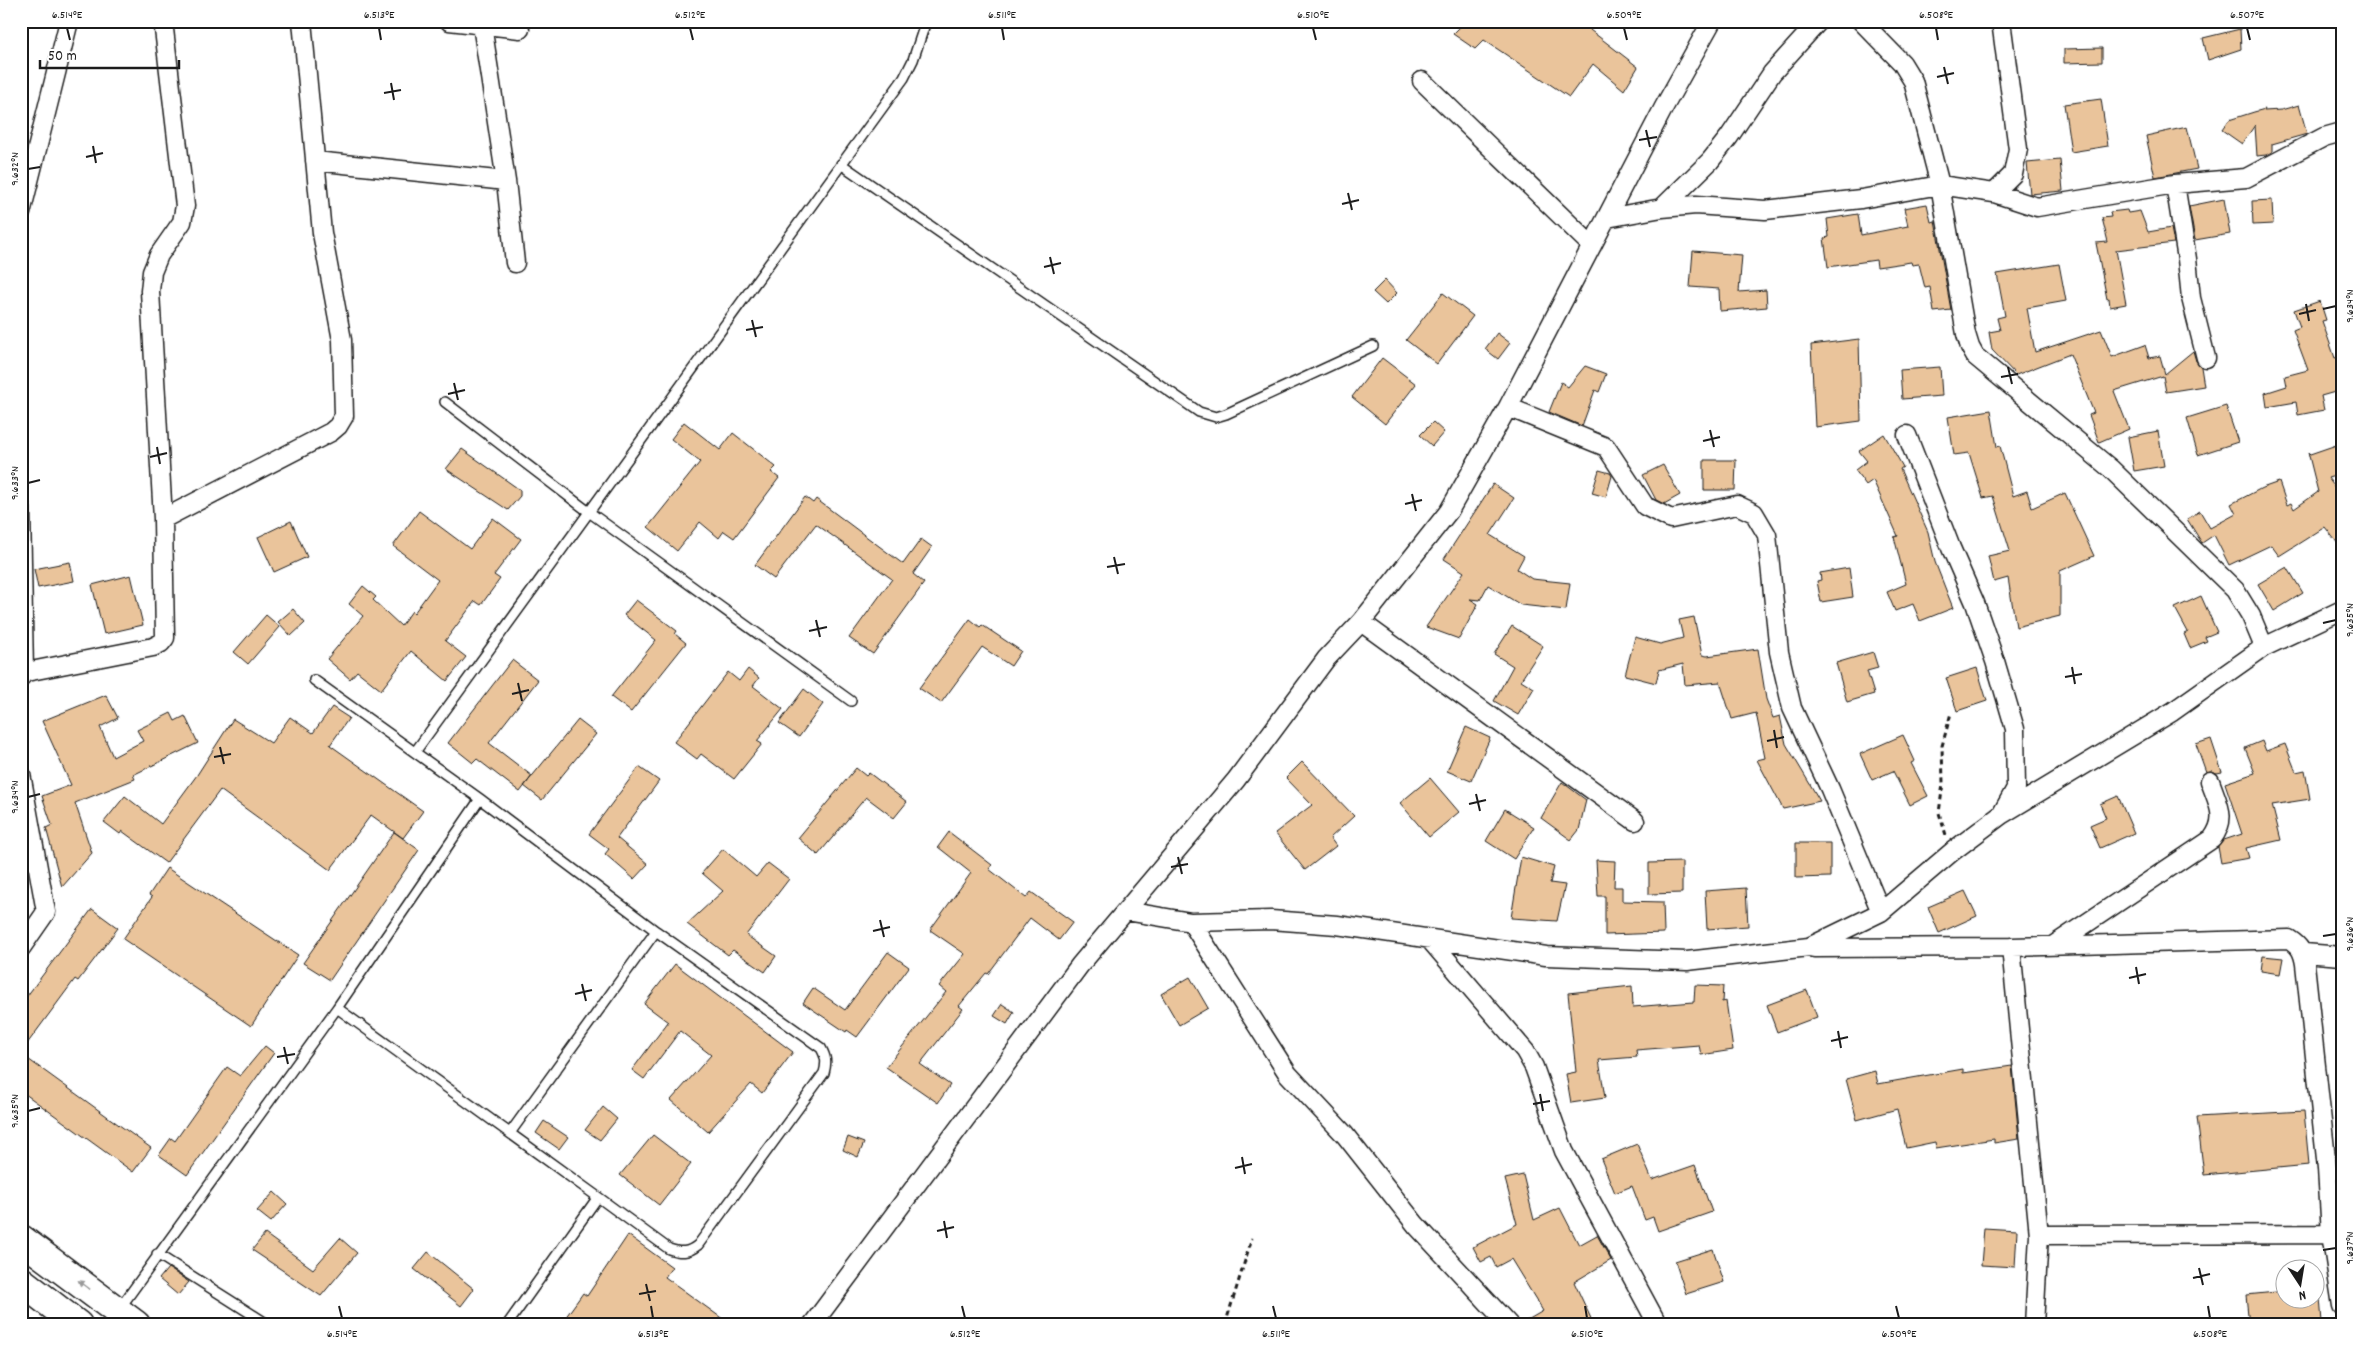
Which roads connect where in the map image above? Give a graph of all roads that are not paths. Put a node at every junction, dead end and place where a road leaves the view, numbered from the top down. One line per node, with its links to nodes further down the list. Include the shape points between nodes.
1 (69, 21): 21 (street)
2 (163, 21): 32 (street, via 185,206 182,222 159,255 152,272 150,291)
3 (302, 21): 14 (street)
4 (449, 21): 10 (street)
5 (926, 21): 15 (lane, via 904,78)
6 (1712, 21): 22 (street)
7 (1819, 21): 20 (street, via 1772,73 1710,161)
8 (1861, 21): 18 (street, via 1909,72)
9 (2001, 21): 19 (street, via 2018,149 2013,174)
10 (482, 25): 11 (street); 16 (street)
11 (520, 29)
12 (1422, 81): 23 (street)
13 (2342, 132): 17 (street, via 2324,137 2246,178)
14 (316, 161): 16 (street); 32 (street, via 322,233 342,340 344,416 332,432)
15 (841, 164): 25 (lane, via 1207,416 1226,414); 31 (lane)
16 (506, 181): 24 (street)
17 (2175, 184): 19 (street, via 2037,206); 26 (street, via 2191,298)
18 (1940, 185): 19 (street); 20 (street, via 1861,199 1765,210 1696,205); 35 (street, via 1966,334 1975,356 2111,469 2235,590 2251,616)
19 (1994, 193)
20 (1662, 208): 22 (street)
21 (21, 213)
22 (1607, 218): 23 (street)
23 (1592, 246): 28 (street)
24 (515, 263)
25 (1373, 346)
26 (2206, 358)
27 (445, 402): 31 (lane)
28 (1508, 407): 34 (street, via 1450,511); 46 (street, via 1606,447 1645,506 1671,519 1737,505 1754,513 1766,535 1779,652 1792,708 1856,848)
29 (1907, 436): 43 (street, via 1975,603 2015,729 2016,788)
30 (21, 508): 36 (street)
31 (590, 512): 38 (lane); 39 (lane)
32 (162, 519): 36 (street, via 166,630 161,643)
33 (2342, 610): 35 (street)
34 (1361, 622): 44 (street); 45 (street, via 1326,659 1236,780)
35 (2264, 648): 43 (street, via 2172,712)
36 (22, 674)
37 (314, 680): 39 (lane)
38 (851, 700)
39 (416, 752): 42 (lane)
40 (21, 774): 52 (street, via 46,912)
41 (2210, 782): 50 (street, via 2222,815 2220,828 2212,839)
42 (480, 799): 48 (lane); 56 (lane)
43 (2001, 815): 46 (street)
44 (1635, 821)
45 (1126, 911): 47 (street); 69 (street, via 1080,965)
46 (1881, 912): 53 (street)
47 (1191, 922): 49 (street, via 1271,920 1336,925); 70 (street, via 1288,1074 1345,1135 1416,1226)
48 (656, 931): 57 (lane); 58 (lane, via 820,1048 826,1055 827,1064 824,1073 690,1252 669,1248)
49 (1430, 940): 53 (street, via 1546,956 1687,961); 71 (street, via 1525,1051 1534,1067 1564,1150)
50 (2053, 946): 51 (street); 54 (street, via 2289,940)
51 (2011, 947): 53 (street); 60 (street)
52 (21, 948)
53 (1809, 948)
54 (2304, 953): 55 (street); 59 (street)
55 (2342, 956)
56 (337, 1008): 57 (lane); 62 (lane)
57 (510, 1133): 58 (lane)
58 (598, 1197): 68 (lane)
59 (2332, 1234): 60 (street); 64 (street)
60 (2039, 1235): 72 (street)
61 (21, 1239): 65 (main road, one-way to 61)
62 (157, 1254): 65 (lane); 67 (lane)
63 (21, 1281): 66 (main road)
64 (2342, 1306)
65 (127, 1318)
66 (78, 1325)
67 (269, 1325)
68 (507, 1325)
69 (812, 1325)
70 (1509, 1325)
71 (1658, 1325)
72 (2034, 1325)

